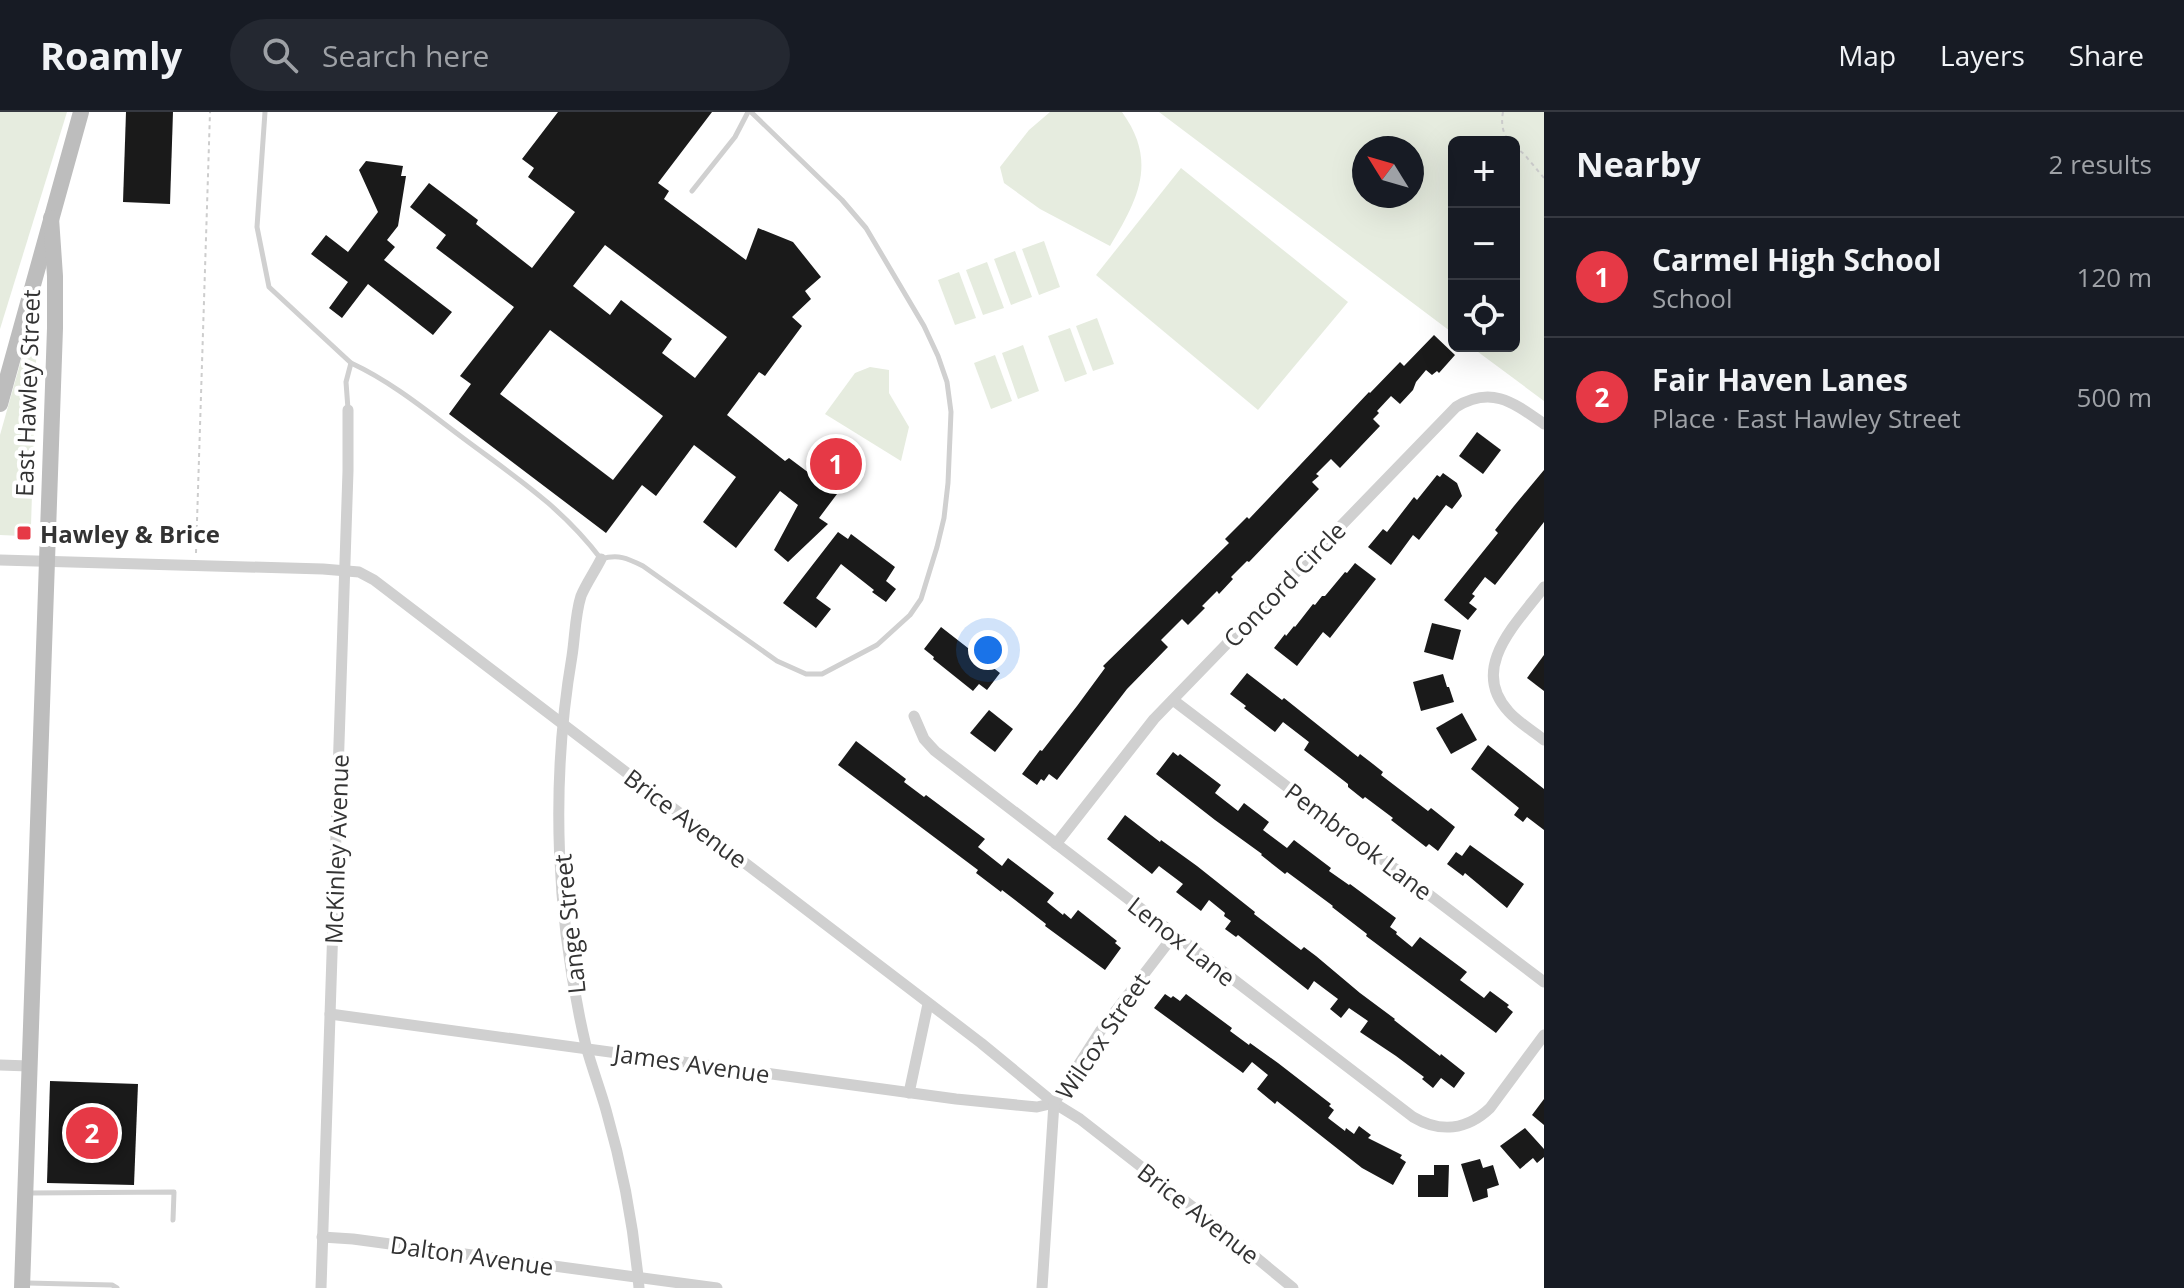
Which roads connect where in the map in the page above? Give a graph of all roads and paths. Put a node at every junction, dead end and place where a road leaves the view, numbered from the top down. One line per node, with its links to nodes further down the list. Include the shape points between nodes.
1 (81, 112): 10 (street)
2 (210, 112): 18 (path)
3 (265, 112): 11 (lane, via 257,227 269,287)
4 (750, 112): 9 (lane); 15 (lane, via 866,228 938,356 951,412 944,518 931,571 910,615 877,645 822,674 806,674 777,661 643,566 615,555)
5 (1503, 112): 6 (path)
6 (1506, 136)
7 (1520, 151): 8 (path)
8 (1544, 178)
9 (692, 191)
10 (51, 218): 12 (street); 17 (street, East Hawley Street, via 55,328)
11 (351, 363): 13 (lane); 15 (lane, via 411,398 543,497)
12 (0, 404)
13 (348, 410): 19 (street, McKinley Avenue)
14 (1544, 424): 21 (street, Concord Circle, via 1500,398 1475,398 1456,407)
15 (601, 559): 23 (street, Lange Street, via 581,596)
16 (0, 560): 17 (street, Brice Avenue)
17 (46, 561): 18 (street, Brice Avenue); 33 (street, East Hawley Street)
18 (195, 567): 19 (street, Brice Avenue)
19 (344, 571): 23 (street, Brice Avenue, via 374,580); 29 (street, McKinley Avenue)
20 (1544, 587): 24 (street, via 1503,641 1493,664 1497,697)
21 (1173, 700): 25 (street, Concord Circle); 27 (street, Pembrook Lane)
22 (914, 716): 25 (street, Lenox Lane, via 935,751)
23 (562, 723): 28 (street, Brice Avenue); 31 (street, Lange Street, via 558,820 564,914)
24 (1544, 740)
25 (1056, 844): 26 (street, Lenox Lane)
26 (1174, 935): 30 (street, Lenox Lane, via 1413,1117 1439,1128 1472,1121 1490,1108); 35 (street, Wilcox Street, via 1101,1030)
27 (1544, 982)
28 (928, 1004): 34 (street); 35 (street, Brice Avenue)
29 (330, 1014): 31 (street, James Avenue); 38 (street, McKinley Avenue)
30 (1544, 1035)
31 (587, 1050): 34 (street, James Avenue); 39 (street, Lange Street, via 623,1173)
32 (0, 1065): 33 (street)
33 (29, 1066): 36 (street, East Hawley Street)
34 (909, 1093): 35 (street, James Avenue, via 1037,1107)
35 (1054, 1103): 44 (street, Wilcox Street); 45 (street, Brice Avenue)
36 (25, 1194): 37 (lane, via 174,1192); 40 (street, East Hawley Street)
37 (173, 1220)
38 (322, 1237): 39 (street, Dalton Avenue); 42 (street, McKinley Avenue)
39 (638, 1282): 43 (street, Dalton Avenue)
40 (22, 1285): 41 (lane)
41 (117, 1288)
42 (321, 1288)
43 (717, 1288)
44 (1042, 1288)
45 (1293, 1288)

